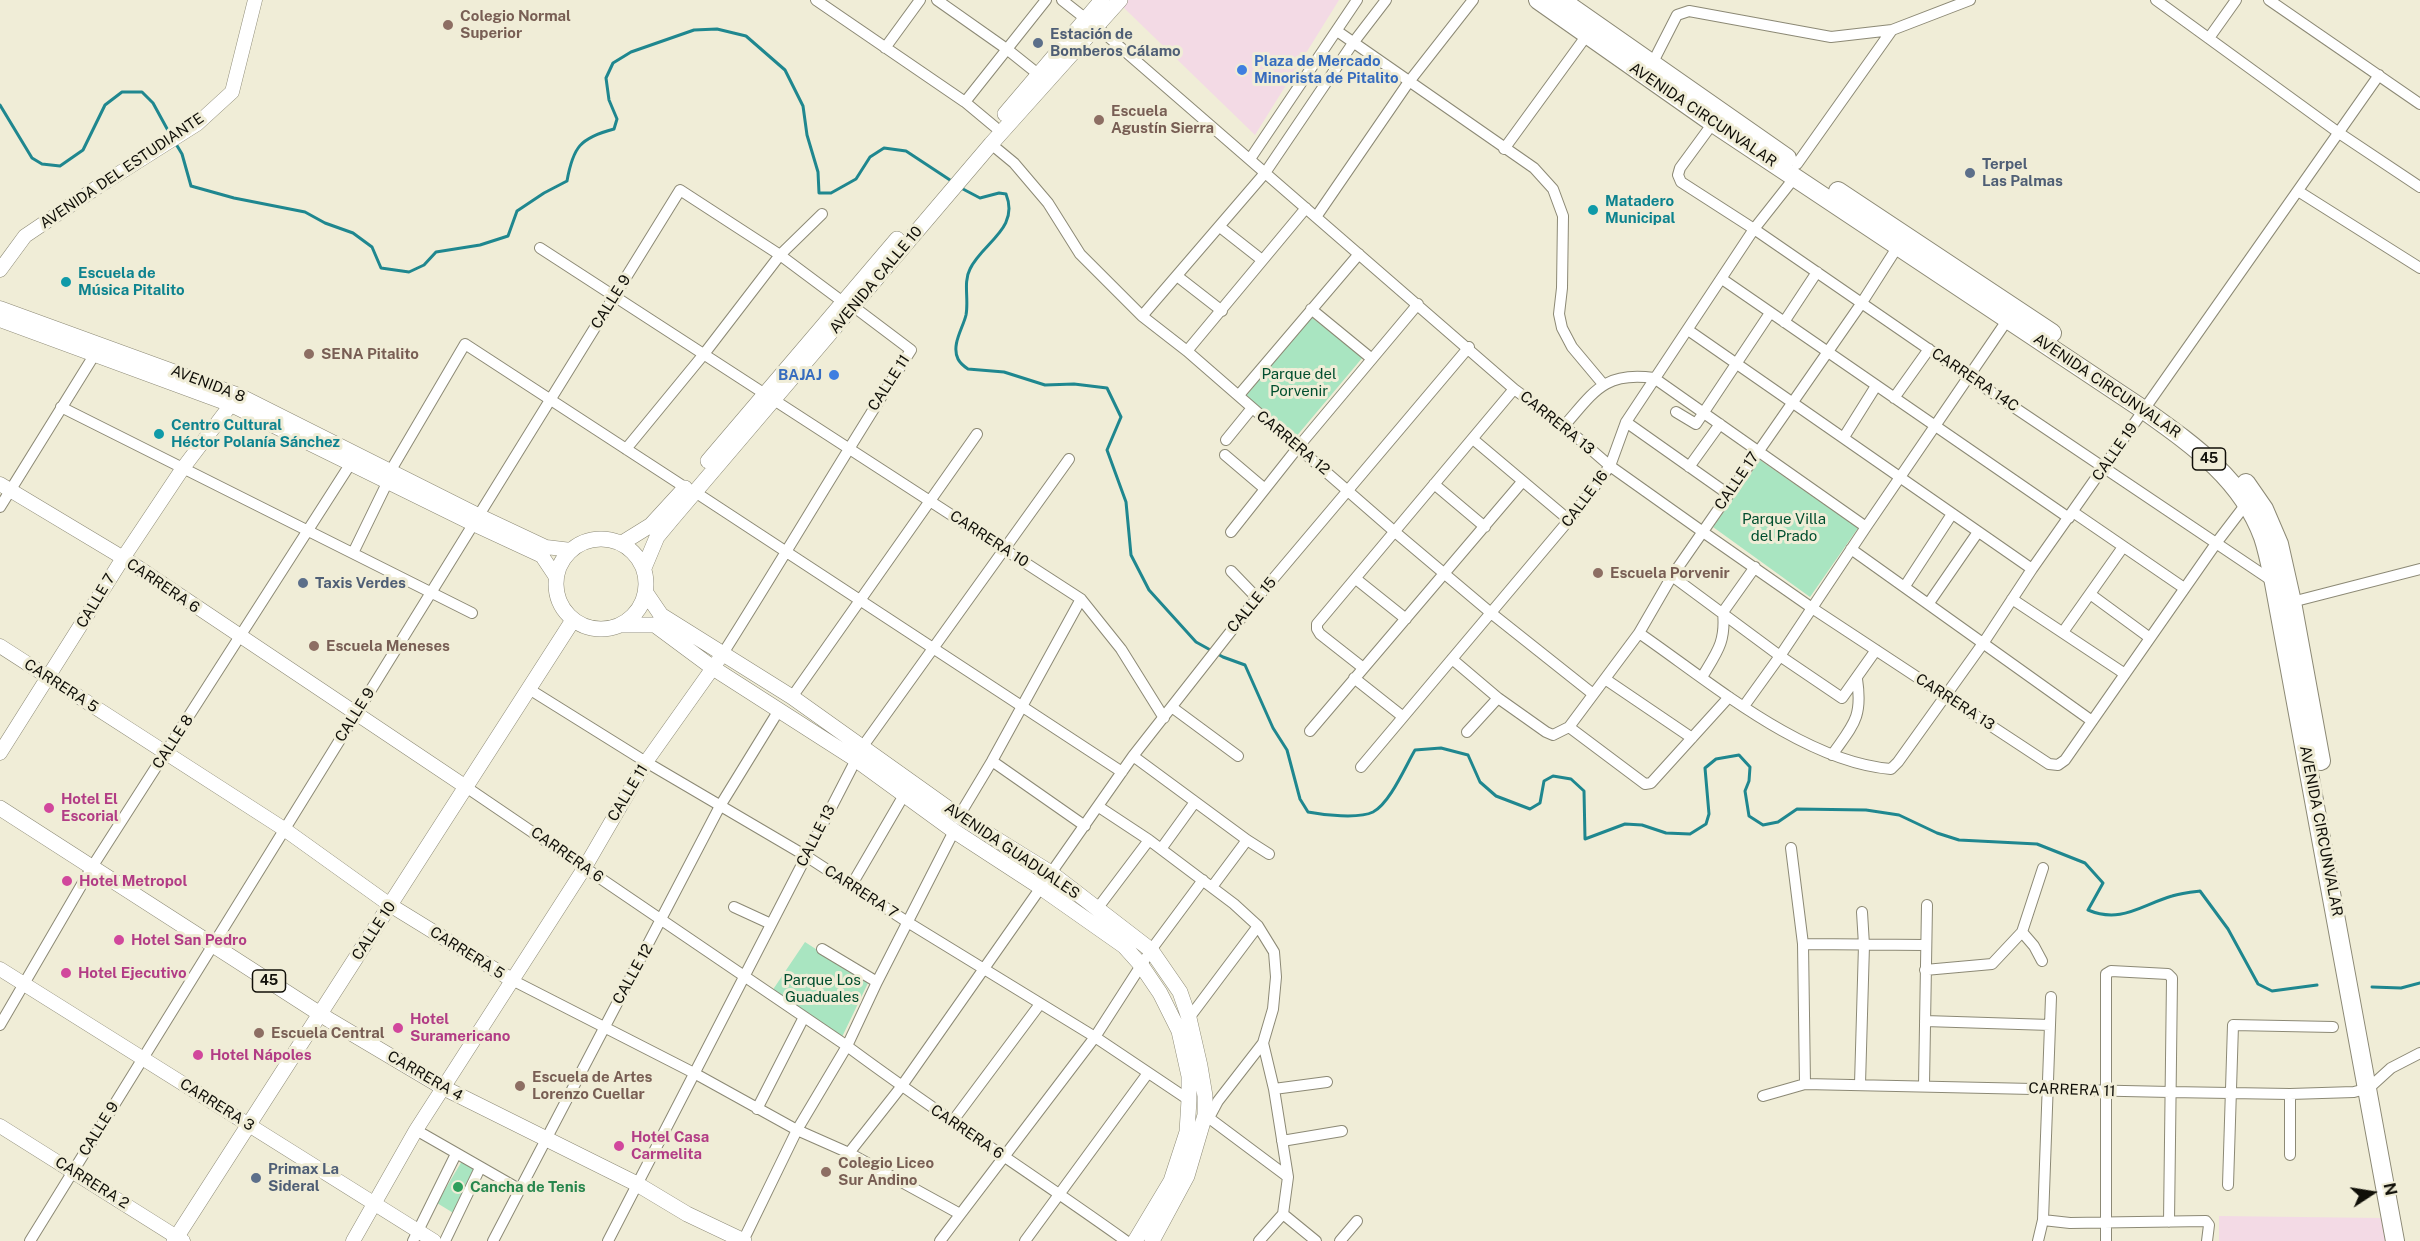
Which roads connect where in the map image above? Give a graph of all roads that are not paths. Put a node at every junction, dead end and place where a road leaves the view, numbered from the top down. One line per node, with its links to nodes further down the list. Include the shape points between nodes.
1 (255, 0): 56 (main road, AVENIDA DEL ESTUDIANTE, via 232,92 197,124 25,236)
2 (816, 0): 24 (street)
3 (920, 0): 24 (street)
4 (937, 0): 25 (street)
5 (1047, 0): 25 (street)
6 (1062, 0): 18 (street, CARRERA 13)
7 (1102, 0): 18 (main road, AVENIDA CALLE 10)
8 (1120, 0): 18 (main road, AVENIDA CALLE 10)
9 (1357, 0): 20 (street)
10 (1386, 0): 23 (street)
11 (1473, 0): 29 (street)
12 (1539, 0): 21 (highway, AVENIDA CIRCUNVALAR / 45)
13 (1970, 0): 19 (street)
14 (2156, 0): 22 (street)
15 (2236, 0): 22 (street)
16 (2269, 0): 28 (street)
17 (1564, 1): 26 (highway, AVENIDA CIRCUNVALAR / 45)
18 (1091, 23): 27 (main road, AVENIDA CALLE 10); 37 (main road, AVENIDA CALLE 10); 39 (street, CARRERA 13)
19 (1892, 30): 26 (street, via 1831,37 1689,11 1677,15); 40 (street, CALLE 16)
20 (1337, 31): 23 (street); 32 (street)
21 (1587, 34): 34 (highway, AVENIDA CIRCUNVALAR / 45); 38 (street)
22 (2209, 38): 36 (street)
23 (1353, 43): 29 (street); 33 (street)
24 (885, 48): 30 (street)
25 (1008, 50): 27 (street); 30 (street)
26 (1652, 64): 40 (highway, AVENIDA CIRCUNVALAR / 45)
27 (1038, 75): 35 (main road, AVENIDA CALLE 10)
28 (2379, 75): 31 (street); 36 (street, CALLE 19)
29 (1408, 83): 38 (street); 47 (street)
30 (964, 102): 35 (street)
31 (2420, 104)
32 (1287, 106): 33 (street); 39 (street)
33 (1302, 118): 41 (street)
34 (1713, 123): 40 (highway, AVENIDA CIRCUNVALAR / 45); 49 (street, CARRERA 14C, via 1678,175 1681,182)
35 (995, 127): 42 (main road, AVENIDA CALLE 10)
36 (2339, 133): 43 (street); 44 (street, CALLE 19)
37 (991, 144): 42 (main road, AVENIDA CALLE 10); 68 (street, CARRERA 12, via 1014,163 1048,203 1080,254)
38 (1504, 149): 83 (street, via 1534,168 1553,189 1563,216 1559,314 1562,328 1572,347)
39 (1250, 159): 41 (street, CARRERA 13)
40 (1796, 171): 49 (street, CALLE 16); 50 (highway, AVENIDA CIRCUNVALAR / 45)
41 (1261, 177): 45 (street, CARRERA 13); 48 (street)
42 (951, 184): 63 (main road, AVENIDA CALLE 10)
43 (2420, 188)
44 (2298, 190): 55 (street); 92 (street, CALLE 19)
45 (1306, 208): 47 (street, CARRERA 13); 54 (street)
46 (822, 214): 53 (street)
47 (1316, 217): 52 (street, CARRERA 13)
48 (1220, 227): 54 (street); 58 (street)
49 (1754, 229): 57 (street, CARRERA 14C); 59 (street, CALLE 16)
50 (1902, 241): 62 (street, CALLE 17); 69 (highway, AVENIDA CIRCUNVALAR / 45); 92 (highway, AVENIDA CIRCUNVALAR / 45)
51 (540, 248): 60 (street, CARRERA 10)
52 (1359, 254): 61 (street, CARRERA 13); 65 (street)
53 (780, 255): 60 (street, CALLE 9, via 681,190); 63 (street); 78 (street)
54 (1262, 260): 66 (street)
55 (2420, 268)
56 (0, 270)
57 (1817, 272): 62 (street, CARRERA 14C); 71 (street)
58 (1177, 276): 66 (street); 68 (street)
59 (1722, 279): 67 (street); 72 (street, CALLE 16)
60 (614, 296): 78 (street, CARRERA 10); 89 (street, CALLE 9)
61 (1418, 304): 73 (street, CARRERA 13); 79 (street)
62 (1861, 304): 75 (street, CARRERA 14C); 77 (street, CALLE 17)
63 (848, 305): 87 (main road, AVENIDA CALLE 10); 106 (street, CALLE 11, via 911,350)
64 (0, 308): 74 (main road, AVENIDA 8)
65 (1311, 309): 79 (street); 86 (street)
66 (1222, 311): 76 (street)
67 (1770, 313): 71 (street); 80 (street)
68 (1142, 316): 76 (street, CARRERA 12)
69 (2008, 319): 81 (street); 92 (highway, AVENIDA CIRCUNVALAR / 45)
70 (0, 320): 74 (main road, AVENIDA 8)
71 (1784, 322): 77 (street)
72 (1688, 330): 80 (street); 82 (street, CALLE 16)
73 (1469, 347): 85 (street, CARRERA 13); 123 (street, CALLE 15)
74 (98, 349): 90 (main road, AVENIDA 8); 93 (street)
75 (1929, 349): 81 (street, CARRERA 14C); 88 (street)
76 (1187, 351): 86 (street, CARRERA 12)
77 (1826, 352): 84 (street); 91 (street, CALLE 17)
78 (704, 354): 87 (street, CARRERA 10); 107 (street)
79 (1372, 359): 105 (street)
80 (1736, 363): 91 (street); 96 (street)
81 (1969, 377): 99 (street); 115 (street, CARRERA 14C)
82 (1654, 378): 83 (street, via 1622,376); 96 (street); 97 (street, CALLE 16)
83 (1603, 384): 100 (street)
84 (1876, 386): 88 (street); 102 (street)
85 (1514, 389): 100 (street, CARRERA 13); 104 (street)
86 (1239, 395): 94 (street, CARRERA 12)
87 (769, 397): 106 (street, CARRERA 10); 122 (main road, AVENIDA CALLE 10)
88 (1894, 398): 99 (street)
89 (550, 399): 107 (street); 116 (street, via 465,344); 130 (street, CALLE 9)
90 (235, 400): 111 (main road, AVENIDA 8); 114 (main road, CALLE 7); 116 (main road, AVENIDA 8)
91 (1792, 402): 102 (street); 108 (street, CALLE 17)
92 (2148, 405): 115 (street, CALLE 19); 126 (highway, AVENIDA CIRCUNVALAR / 45, via 2226,475); 168 (highway, AVENIDA CIRCUNVALAR / 45, via 2209,441 2246,482 2264,509 2279,544)
93 (60, 407): 114 (street); 120 (street)
94 (1251, 408): 103 (street); 105 (street, CARRERA 12)
95 (1676, 412): 96 (street, via 1696,424)
96 (1703, 413): 98 (street)
97 (1626, 422): 112 (street, CALLE 16); 113 (street)
98 (1719, 424): 108 (street); 113 (street)
99 (1935, 425): 117 (street); 129 (street)
100 (1564, 426): 112 (street, CARRERA 13)
101 (977, 434): 125 (street)
102 (1844, 437): 117 (street)
103 (1226, 440)
104 (1474, 440): 118 (street); 119 (street)
105 (1299, 446): 121 (street); 123 (street, CARRERA 12)
106 (848, 448): 125 (street, CARRERA 10); 145 (street, CALLE 11)
107 (626, 449): 122 (street)
108 (1758, 452): 124 (street, CALLE 17); 132 (street)
109 (1226, 455): 121 (street)
110 (1069, 459): 144 (street, CALLE 13)
111 (351, 463): 116 (main road, AVENIDA 8); 134 (street, CALLE 8)
112 (1610, 466): 131 (street, CALLE 16); 135 (street, CARRERA 13)
113 (1689, 467): 124 (street)
114 (183, 468): 134 (street); 147 (main road, CALLE 7)
115 (2104, 468): 129 (street, CALLE 19); 139 (street, CARRERA 14C)
116 (389, 476): 130 (main road, AVENIDA 8); 146 (street)
117 (1902, 476): 128 (street); 132 (street)
118 (1522, 482): 131 (street); 133 (street)
119 (1434, 484): 133 (street); 137 (street)
120 (6, 487): 127 (street); 147 (main road, CARRERA 6)
121 (1265, 489): 136 (street)
122 (690, 490): 140 (main road, AVENIDA CALLE 10, via 651,525); 145 (street); 149 (main road, AVENIDA CALLE 10, via 657,537)
123 (1349, 490): 137 (street, CARRERA 12); 163 (street, CALLE 15)
124 (1728, 494): 135 (street, CALLE 17)
125 (930, 501): 144 (street, CARRERA 10); 166 (street)
126 (2246, 504): 139 (street); 157 (highway, AVENIDA CIRCUNVALAR / 45, via 2263,537)
127 (0, 507)
128 (1952, 514): 138 (street); 158 (street)
129 (2071, 515): 141 (street); 150 (street, CALLE 19)
130 (475, 520): 143 (main road, AVENIDA 8, via 546,548); 155 (main road, AVENIDA 8, via 542,556); 160 (street, CALLE 9)
131 (1569, 520): 172 (street, CALLE 16)
132 (1866, 526): 142 (street)
133 (1485, 527): 153 (street)
134 (308, 531): 146 (street); 178 (street, CALLE 8)
135 (1703, 531): 148 (street, CARRERA 13); 154 (street, CALLE 17)
136 (1231, 532)
137 (1395, 532): 153 (street, CARRERA 12); 156 (street)
138 (1978, 532): 150 (street); 167 (street)
139 (2217, 542): 157 (street, CARRERA 14C); 159 (street)
140 (622, 543): 143 (main road, via 590,539); 149 (main road)
141 (2123, 547): 159 (street); 162 (street)
142 (1851, 549): 158 (street); 169 (street)
143 (571, 550): 155 (main road, via 561,562)
144 (1003, 550): 164 (street, CARRERA 10); 182 (street, CALLE 13)
145 (787, 552): 166 (street); 186 (street, CALLE 11)
146 (353, 553): 160 (street)
147 (123, 558): 178 (main road, CARRERA 6); 190 (main road, CALLE 7)
148 (1755, 567): 169 (street, CARRERA 13); 170 (street)
149 (644, 568): 161 (main road)
150 (2032, 569): 165 (street, CALLE 19)
151 (2420, 569): 168 (street)
152 (1231, 571): 163 (street)
153 (1444, 572): 172 (street, CARRERA 12); 173 (street)
154 (1672, 576): 170 (street); 177 (street, CALLE 17)
155 (556, 578): 174 (main road, via 559,601)
156 (1356, 579): 173 (street); 187 (street, via 1317,624 1317,629)
157 (2274, 583): 168 (highway, AVENIDA CIRCUNVALAR / 45)
158 (1905, 586): 167 (street)
159 (2184, 588): 179 (street)
160 (430, 593): 171 (street); 204 (street, CALLE 9)
161 (646, 593): 175 (main road, via 638,612); 186 (main road, AVENIDA GUADUALES, via 661,615)
162 (2090, 594): 176 (street); 179 (street)
163 (1257, 598): 202 (street, CALLE 15)
164 (1081, 599): 200 (street); 206 (street, CARRERA 10, via 1121,649)
165 (2012, 599): 176 (street); 180 (street, CALLE 19)
166 (860, 600): 182 (street); 197 (street)
167 (1929, 603): 180 (street)
168 (2286, 604): 290 (highway, AVENIDA CIRCUNVALAR / 45)
169 (1812, 608): 183 (street, CARRERA 13); 184 (street)
170 (1723, 612): 184 (street); 189 (street, via 1725,631)
171 (472, 613)
172 (1491, 613): 185 (street, CALLE 16); 195 (street, CARRERA 12)
173 (1406, 619): 187 (street)
174 (573, 620): 175 (main road, via 597,629); 194 (main road, CALLE 10)
175 (622, 625): 186 (main road, AVENIDA GUADUALES, via 655,625)
176 (2063, 632): 188 (street)
177 (1639, 633): 189 (street); 192 (street, CALLE 17)
178 (240, 638): 204 (main road, CARRERA 6); 214 (street, CALLE 8)
179 (2150, 638): 188 (street)
180 (1984, 642): 196 (street, CALLE 19); 207 (street)
181 (0, 646): 190 (main road, CARRERA 5)
182 (932, 649): 200 (street); 213 (street, CALLE 13)
183 (1876, 650): 193 (street); 196 (street, CARRERA 13)
184 (1780, 656): 193 (street, via 1842,698); 201 (street)
185 (1452, 659): 199 (street); 205 (street, CALLE 16)
186 (718, 662): 197 (main road, AVENIDA GUADUALES); 203 (main road, AVENIDA GUADUALES); 219 (main road, CALLE 11)
187 (1362, 667): 191 (street)
188 (2125, 674): 207 (street)
189 (1702, 677): 198 (street)
190 (49, 678): 212 (main road, CALLE 7); 214 (main road, CARRERA 5)
191 (1354, 678): 205 (street); 209 (street)
192 (1605, 679): 195 (street, CALLE 17); 211 (street)
193 (1857, 679): 215 (street, via 1858,714)
194 (529, 689): 219 (street, CARRERA 7); 222 (main road, CALLE 10)
195 (1593, 694): 208 (street, CALLE 17)
196 (1944, 695): 207 (street, CARRERA 13, via 2049,764 2058,765 2065,760); 215 (street, CALLE 19, via 1891,769)
197 (792, 697): 213 (main road, AVENIDA GUADUALES)
198 (1729, 697): 201 (street); 211 (street)
199 (1497, 698): 208 (street, via 1553,735); 210 (street)
200 (1021, 706): 218 (street); 221 (street)
201 (1744, 706): 215 (street)
202 (1173, 708): 206 (street, CALLE 15); 217 (street)
203 (779, 710): 213 (main road, AVENIDA GUADUALES); 225 (street, CALLE 12)
204 (356, 712): 222 (main road, CARRERA 6); 230 (street, CALLE 9)
205 (1402, 716): 220 (street, CALLE 16)
206 (1164, 718): 216 (street, CALLE 15)
207 (2092, 721)
208 (1569, 727): 211 (street, via 1645,784 1651,783)
209 (1310, 731)
210 (1467, 732)
211 (1692, 738)
212 (0, 753)
213 (859, 753): 223 (main road, AVENIDA GUADUALES); 228 (main road, AVENIDA GUADUALES); 237 (street, CALLE 13)
214 (166, 754): 230 (main road, CARRERA 5); 238 (street, CALLE 8)
215 (1832, 755)
216 (1133, 756): 221 (street, CALLE 15); 224 (street)
217 (1238, 756)
218 (992, 761): 228 (street); 229 (street)
219 (646, 762): 225 (street, CARRERA 7); 239 (main road, CALLE 11)
220 (1361, 767)
221 (1122, 772): 226 (street, CALLE 15)
222 (466, 787): 239 (street, CARRERA 6); 245 (main road, CALLE 10)
223 (904, 795): 231 (main road, AVENIDA GUADUALES); 243 (street)
224 (1195, 802): 233 (street); 235 (street)
225 (720, 806): 237 (street, CARRERA 7); 250 (street, CALLE 12)
226 (1099, 807): 229 (street, CALLE 15); 232 (street)
227 (0, 808): 238 (main road, CARRERA 4 / 45)
228 (959, 816): 241 (main road, AVENIDA GUADUALES)
229 (1085, 826): 241 (street, CALLE 15)
230 (284, 829): 245 (main road, CARRERA 5); 258 (street, CALLE 9)
231 (954, 831): 244 (main road, AVENIDA GUADUALES); 251 (street)
232 (1149, 840): 235 (street); 248 (street)
233 (1247, 840): 236 (street); 242 (street)
234 (1791, 848): 255 (street)
235 (1161, 849): 242 (street)
236 (1269, 854)
237 (806, 856): 243 (street, CARRERA 7); 252 (street, CALLE 13)
238 (92, 867): 258 (main road, CARRERA 4 / 45); 269 (street, CALLE 8)
239 (585, 867): 250 (street, CARRERA 6); 267 (main road, CALLE 11)
240 (2043, 868): 254 (street)
241 (1051, 873): 244 (street, CALLE 15); 248 (main road, AVENIDA GUADUALES)
242 (1207, 884): 253 (street); 260 (street)
243 (851, 886): 251 (street, CARRERA 7)
244 (1040, 887): 262 (main road, AVENIDA GUADUALES, via 1124,946); 263 (street, CALLE 15)
245 (390, 905): 267 (main road, CARRERA 5); 272 (main road, CALLE 10)
246 (1927, 905): 257 (street)
247 (734, 907): 252 (street)
248 (1097, 909): 260 (main road, AVENIDA GUADUALES)
249 (1862, 912): 256 (street)
250 (662, 921): 266 (street, CARRERA 6); 278 (street, CALLE 12)
251 (909, 923): 263 (street, CARRERA 7); 268 (street)
252 (771, 924): 266 (street, CALLE 13)
253 (1258, 926): 274 (street); 281 (street, via 1274,952 1276,976 1273,1009)
254 (2022, 932): 261 (street); 265 (street, via 1992,964)
255 (1803, 944): 256 (street); 288 (street)
256 (1864, 945): 257 (street); 289 (street)
257 (1926, 945): 265 (street)
258 (212, 946): 272 (main road, CARRERA 4 / 45); 284 (street, CALLE 9)
259 (822, 949): 268 (street)
260 (1151, 950): 262 (street); 274 (main road, AVENIDA GUADUALES, via 1180,992)
261 (2042, 961)
262 (1141, 965): 280 (street); 301 (main road, AVENIDA GUADUALES, via 1179,1030 1189,1076)
263 (984, 968): 271 (street, CARRERA 7); 292 (street, CALLE 15)
264 (0, 969): 269 (main road, CARRERA 3)
265 (1925, 970): 275 (street)
266 (744, 975): 273 (street, CARRERA 6); 285 (street, CALLE 13)
267 (512, 980): 278 (street, CARRERA 5); 293 (main road, CALLE 11)
268 (877, 982): 282 (street)
269 (24, 984): 276 (street, CALLE 8); 284 (main road, CARRERA 3)
270 (2051, 996): 277 (street)
271 (1040, 1004): 280 (street, CARRERA 7); 304 (street)
272 (320, 1014): 293 (main road, CARRERA 4 / 45); 305 (main road, CALLE 10)
273 (804, 1017): 282 (street, CARRERA 6); 302 (street)
274 (1189, 1018): 303 (main road, AVENIDA GUADUALES)
275 (1925, 1021): 277 (street); 291 (street)
276 (0, 1025)
277 (2050, 1025): 295 (street)
278 (604, 1027): 285 (street, CARRERA 5); 310 (street, CALLE 12)
279 (2333, 1027): 298 (street, via 2233,1024)
280 (1095, 1037): 286 (street, CARRERA 7); 315 (street)
281 (1263, 1043): 294 (street); 303 (street)
282 (847, 1046): 292 (street, CARRERA 6); 307 (street)
283 (2420, 1053): 290 (street, via 2391,1068)
284 (142, 1058): 305 (main road, CARRERA 3); 317 (street, CALLE 9)
285 (694, 1073): 302 (street, CARRERA 5); 319 (street, CALLE 13)
286 (1148, 1073): 301 (street, CARRERA 7); 322 (street)
287 (1327, 1082): 294 (street)
288 (1805, 1084): 289 (street, CARRERA 11); 300 (street, CARRERA 11)
289 (1860, 1084): 291 (street, CARRERA 11)
290 (2373, 1084): 299 (street, CARRERA 11, via 2354,1092); 350 (highway, AVENIDA CIRCUNVALAR / 45); 351 (highway, AVENIDA CIRCUNVALAR / 45)
291 (1924, 1085): 295 (street, CARRERA 11)
292 (902, 1087): 304 (street, CARRERA 6); 312 (street, CALLE 15)
293 (444, 1088): 308 (main road, CALLE 11); 310 (main road, CARRERA 4 / 45)
294 (1274, 1089): 311 (street)
295 (2047, 1089): 296 (street, CARRERA 11); 326 (street)
296 (2106, 1091): 297 (street, CARRERA 11); 297 (street, via 2106,974 2111,971 2169,974 2172,978); 328 (street)
297 (2170, 1092): 298 (street, CARRERA 11); 329 (street)
298 (2230, 1093): 299 (street, CARRERA 11); 320 (street)
299 (2290, 1094): 314 (street)
300 (1763, 1096)
301 (1189, 1100): 342 (main road, AVENIDA GUADUALES, via 1187,1132 1171,1181)
302 (757, 1109): 307 (street, CARRERA 5)
303 (1207, 1116): 318 (street); 343 (main road, AVENIDA GUADUALES, via 1187,1176)
304 (952, 1122): 315 (street, CARRERA 6)
305 (249, 1125): 323 (main road, CARRERA 3); 331 (main road, CALLE 10)
306 (0, 1126): 317 (main road, CARRERA 2)
307 (797, 1130): 312 (street, CARRERA 5); 338 (street)
308 (416, 1131): 313 (street); 323 (main road, CALLE 11)
309 (1341, 1131): 311 (street)
310 (547, 1140): 319 (main road, CARRERA 4 / 45); 321 (street, CALLE 12)
311 (1282, 1141): 318 (street)
312 (849, 1153): 324 (street, CARRERA 5)
313 (456, 1154): 316 (street); 330 (street)
314 (2290, 1155)
315 (1003, 1156): 322 (street, CARRERA 6); 324 (street)
316 (480, 1168): 321 (street); 335 (street)
317 (73, 1172): 331 (main road, CARRERA 2); 332 (street, CALLE 9)
318 (1288, 1178): 325 (street)
319 (637, 1185): 337 (street, CALLE 13); 338 (main road, CARRERA 4 / 45)
320 (2229, 1185)
321 (519, 1189): 336 (street, CALLE 12)
322 (1061, 1194): 340 (street); 341 (street, CARRERA 6)
323 (374, 1203): 330 (main road, CARRERA 3); 333 (main road, CALLE 11)
324 (960, 1214): 339 (street)
325 (1283, 1214): 344 (street); 345 (street)
326 (2043, 1220): 328 (street); 347 (street)
327 (1357, 1221): 346 (street)
328 (2106, 1222): 329 (street); 348 (street)
329 (2169, 1222): 349 (street, via 2206,1221)
330 (415, 1235): 334 (main road, CARRERA 3)
331 (178, 1240)
332 (30, 1241)
333 (353, 1241)
334 (434, 1241)
335 (445, 1241)
336 (493, 1241)
337 (608, 1241)
338 (744, 1241)
339 (940, 1241)
340 (1025, 1241)
341 (1126, 1241)
342 (1135, 1241)
343 (1152, 1241)
344 (1259, 1241)
345 (1316, 1241)
346 (1340, 1241)
347 (2038, 1241)
348 (2106, 1241)
349 (2207, 1241)
350 (2396, 1241)
351 (2407, 1241)

